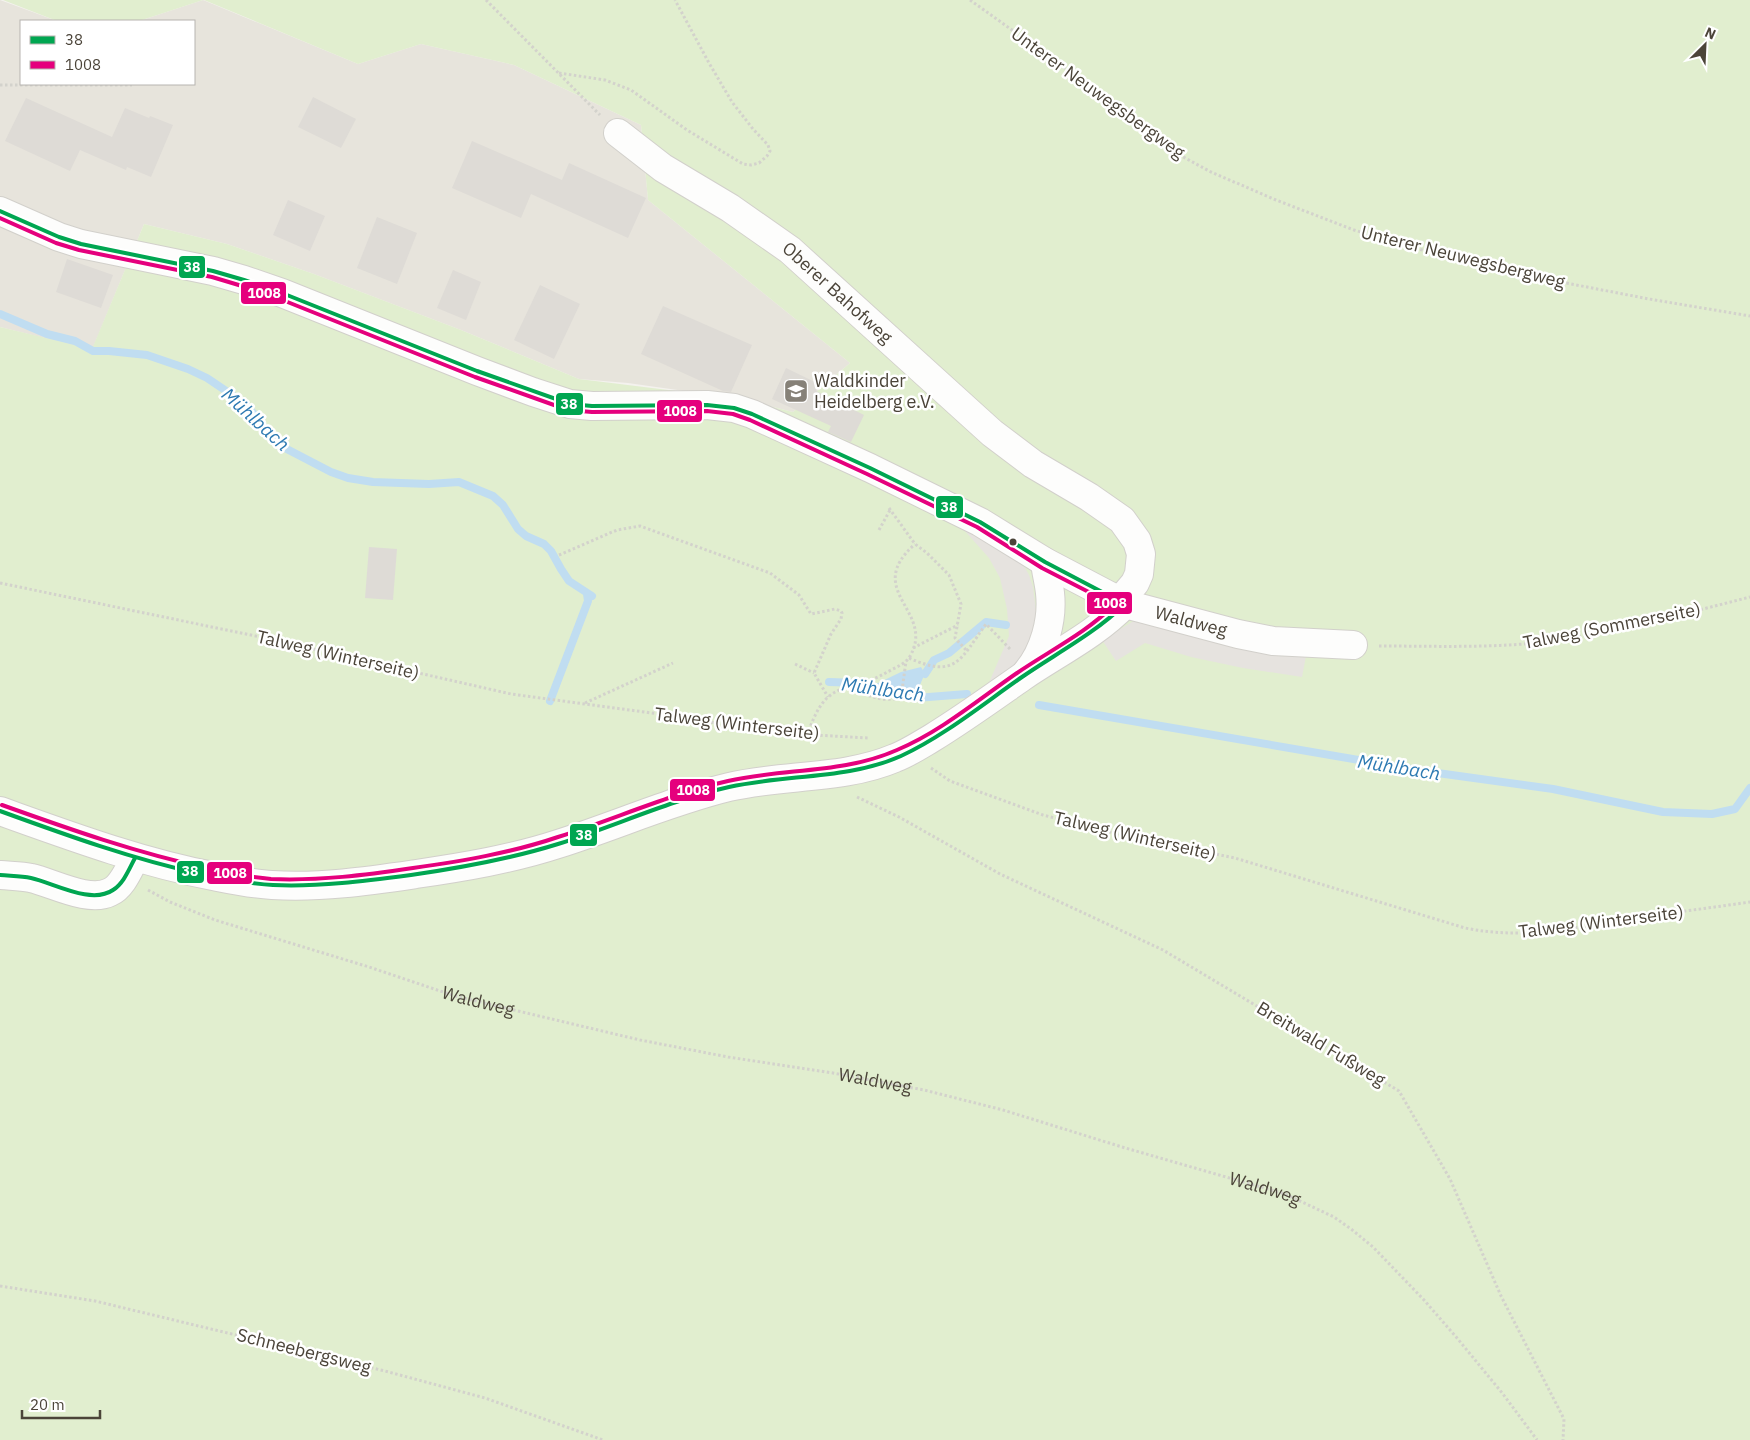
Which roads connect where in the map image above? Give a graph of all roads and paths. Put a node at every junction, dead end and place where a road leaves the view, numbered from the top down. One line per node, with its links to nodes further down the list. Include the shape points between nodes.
1 (486, 0): 4 (path)
2 (675, 0): 4 (path, via 732,102 768,145 768,156 759,163 743,164 687,130 631,90 605,80)
3 (970, 0): 9 (path, Unterer Neuwegsbergweg, via 1174,152 1276,200 1354,230 1494,268)
4 (559, 73): 7 (path)
5 (0, 85): 6 (path)
6 (132, 85)
7 (618, 133): 16 (street, Oberer Bahofweg, via 663,168 730,208 790,250 992,433 1033,464 1122,520 1137,541 1141,554 1139,574)
8 (0, 211): 13 (street, Waldweg, via 82,244 244,280 564,402 592,406 722,406 741,410 942,502)
9 (1750, 316)
10 (890, 510): 11 (path)
11 (879, 530)
12 (559, 555): 25 (path, via 617,530 640,526 770,573 799,595 810,614 835,609 842,613)
13 (1045, 562): 16 (street, Waldweg); 26 (street, via 1050,594 1048,623 1042,649)
14 (0, 583): 29 (path, Talweg (Winterseite), via 265,638 511,694)
15 (1750, 597): 19 (path, Talweg (Sommerseite), via 1631,626 1535,643)
16 (1122, 603): 19 (street, Waldweg, via 1273,641); 26 (street, via 1098,628)
17 (958, 624): 20 (path); 20 (path, via 961,604 949,575 915,544 900,560 894,580 912,619 915,631); 21 (path, via 955,638)
18 (1001, 641): 21 (path, via 986,624)
19 (1354, 646)
20 (913, 649): 22 (path)
21 (966, 650): 22 (path, via 950,666 925,665)
22 (907, 659): 27 (path, via 878,677); 27 (path, via 901,698 890,700 867,696)
23 (672, 663): 29 (path)
24 (795, 664): 25 (path)
25 (814, 673): 28 (path)
26 (1022, 677): 32 (street)
27 (850, 686): 28 (path)
28 (828, 697): 30 (path)
29 (584, 704): 30 (path, Talweg (Winterseite))
30 (807, 735): 31 (path, Talweg (Winterseite))
31 (870, 738)
32 (911, 751): 35 (street, via 876,765 728,787 556,845 501,859 362,882 308,886 252,884); 37 (path, Talweg (Winterseite), via 950,781 1043,815 1235,858 1485,932 1548,932)
33 (0, 811): 35 (street)
34 (899, 817): 41 (path, Breitwald Fußweg, via 1000,874 1163,950 1399,1091 1450,1179 1501,1296 1564,1419)
35 (133, 862): 36 (street, via 116,889 96,896 30,878); 40 (path, Waldweg, via 139,882 170,902 215,920 455,996 640,1040 885,1082 967,1100 1285,1194 1334,1217 1373,1247 1452,1332)
36 (0, 875)
37 (1750, 902)
38 (0, 1286): 39 (path, Schneebergsweg, via 95,1301 385,1371 486,1398)
39 (603, 1440)
40 (1537, 1440)
41 (1563, 1440)

